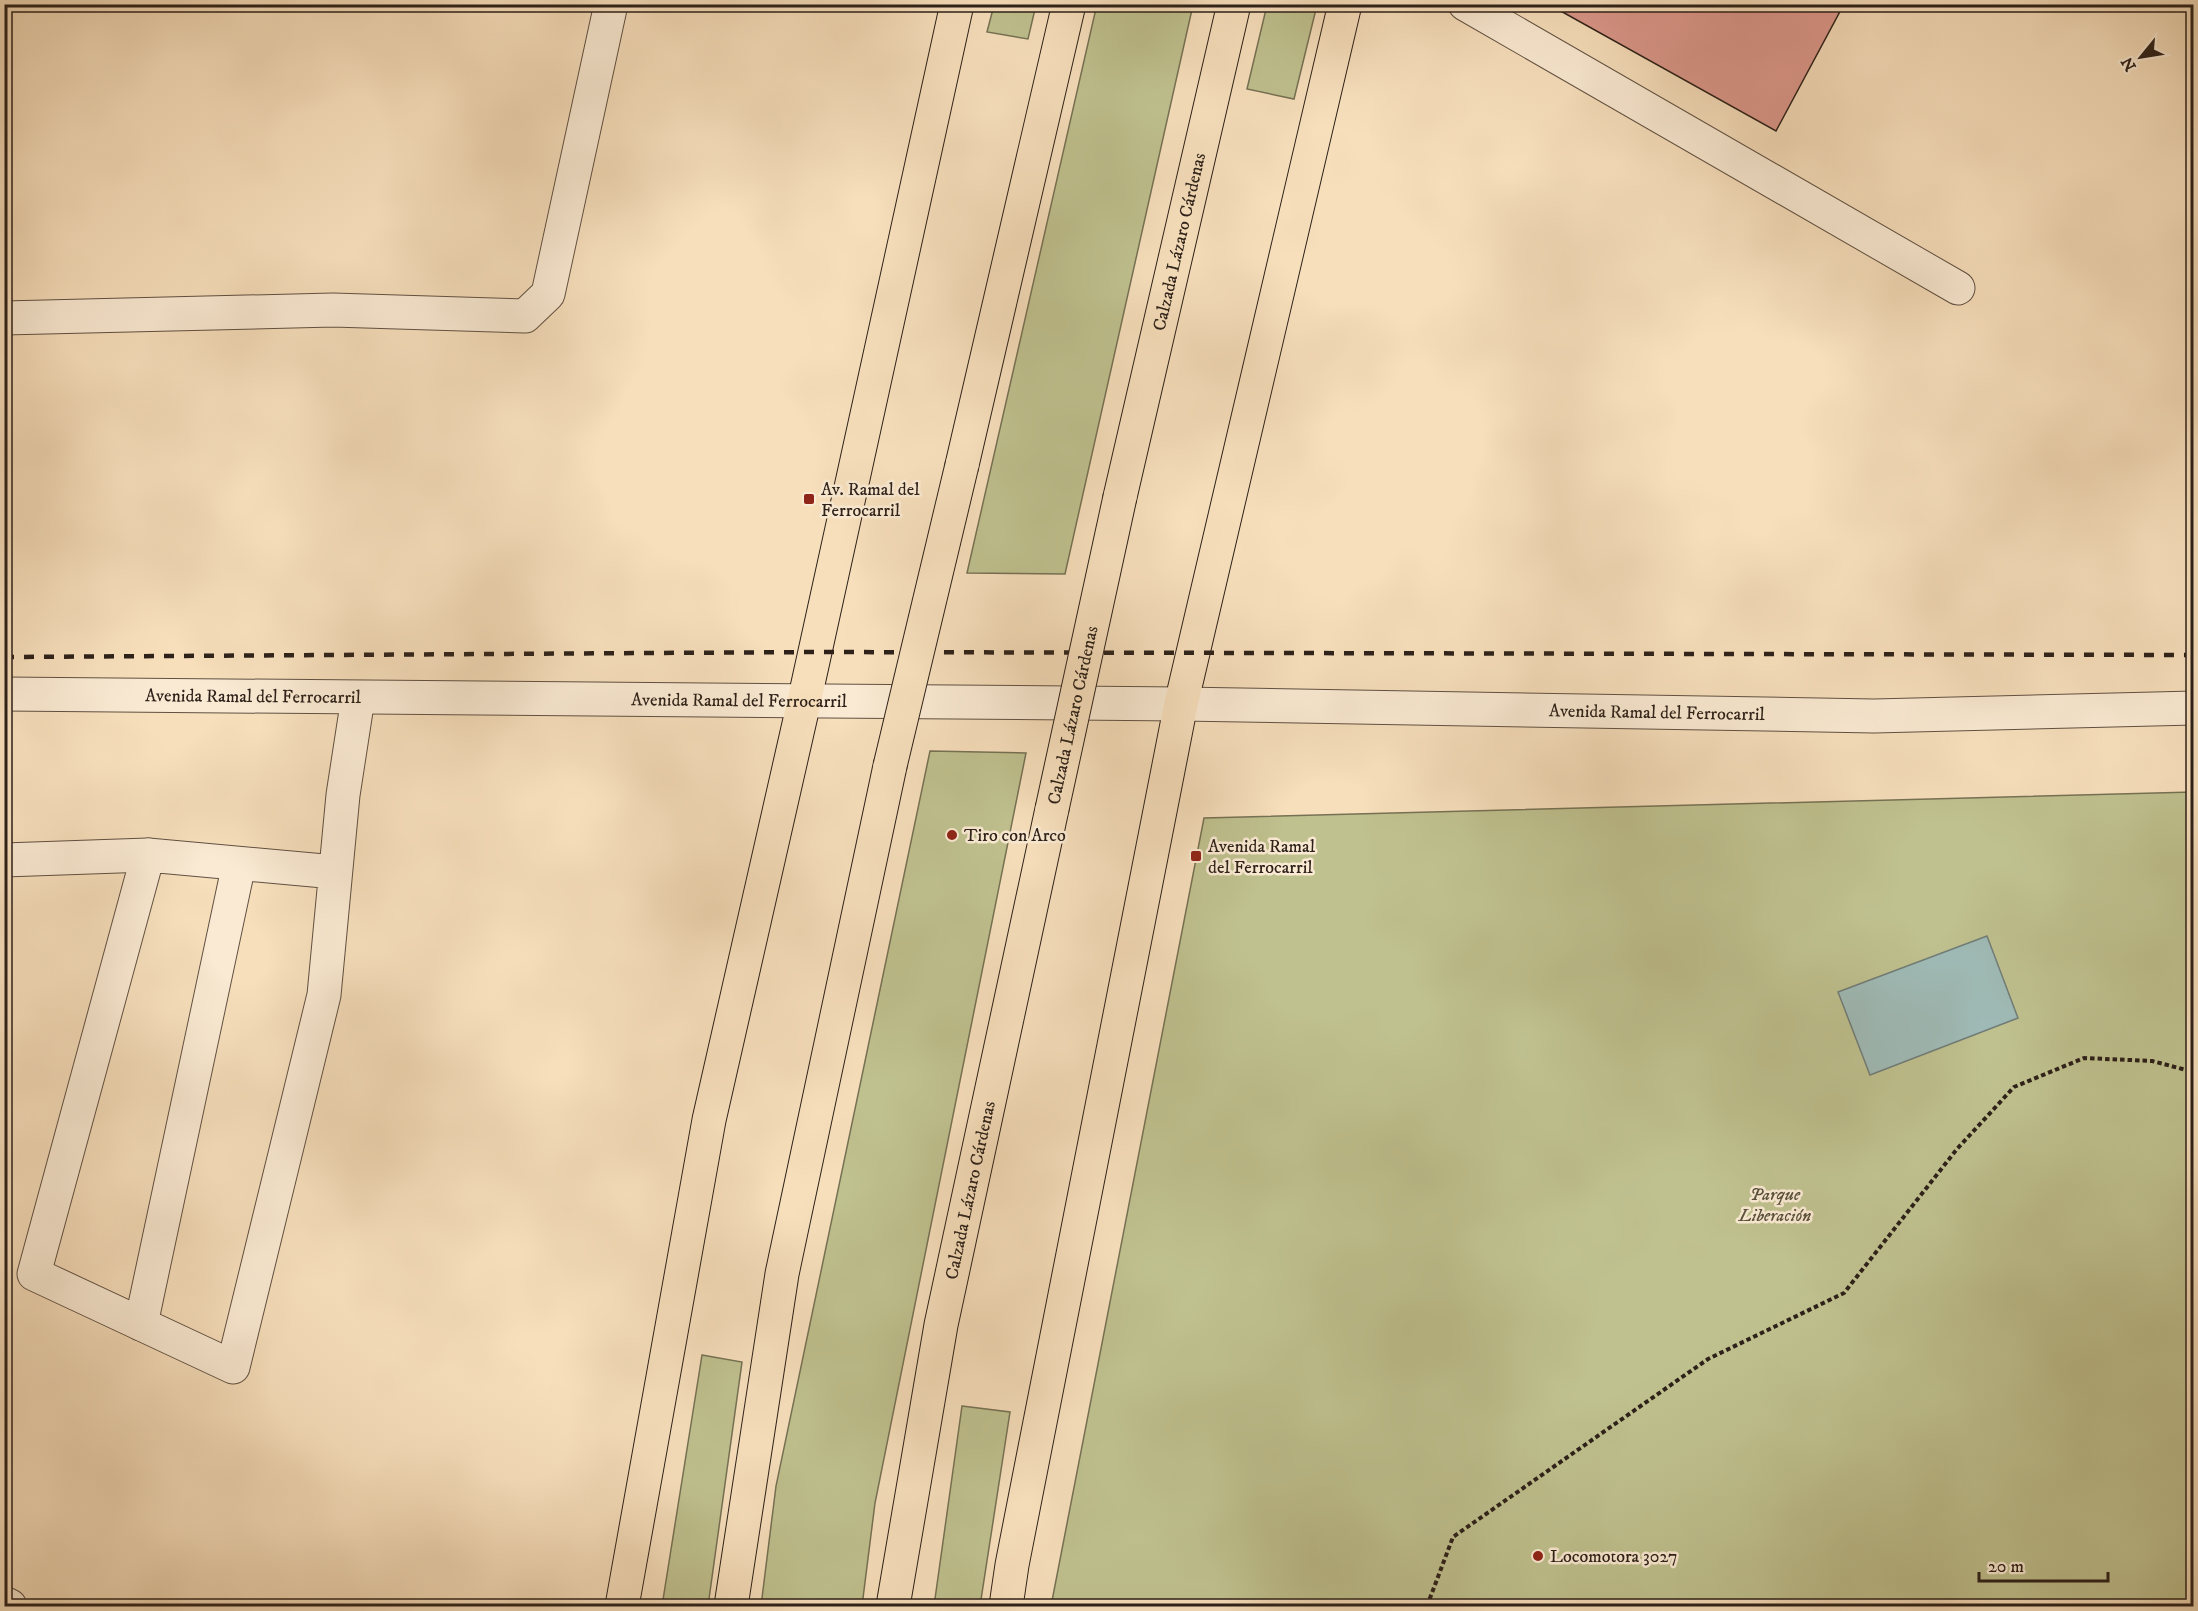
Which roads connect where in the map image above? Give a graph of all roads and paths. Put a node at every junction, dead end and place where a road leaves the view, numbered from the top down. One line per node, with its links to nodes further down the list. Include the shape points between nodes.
1 (610, 4): 8 (street, via 548,294 525,316 333,310)
2 (957, 4): 11 (main road)
3 (1069, 4): 23 (main road, bridge, via 890,766 782,1274)
4 (1234, 4): 24 (main road, Calzada Lázaro Cárdenas, bridge, via 1120,497 941,1325)
5 (1345, 4): 12 (main road)
6 (1465, 4): 7 (street)
7 (1958, 288)
8 (4, 318)
9 (4, 694): 10 (street, Avenida Ramal del Ferrocarril)
10 (358, 698): 11 (street, Avenida Ramal del Ferrocarril); 17 (street)
11 (804, 702): 12 (street, Avenida Ramal del Ferrocarril); 22 (main road, via 709,1120)
12 (1181, 704): 13 (street, Avenida Ramal del Ferrocarril, via 1874,716); 25 (main road)
13 (2193, 708)
14 (148, 855): 15 (street); 16 (street); 19 (street, via 34,1274)
15 (4, 860)
16 (239, 864): 17 (street); 19 (street)
17 (335, 872): 19 (street, via 324,994 233,1367)
18 (2193, 1072): 26 (path, via 2152,1061 2084,1058 2014,1087 1957,1149 1844,1293 1708,1359 1452,1537)
19 (141, 1324)
20 (4, 1603): 21 (street)
21 (10, 1606)
22 (622, 1606)
23 (731, 1606)
24 (893, 1606)
25 (1006, 1606)
26 (1427, 1606)

